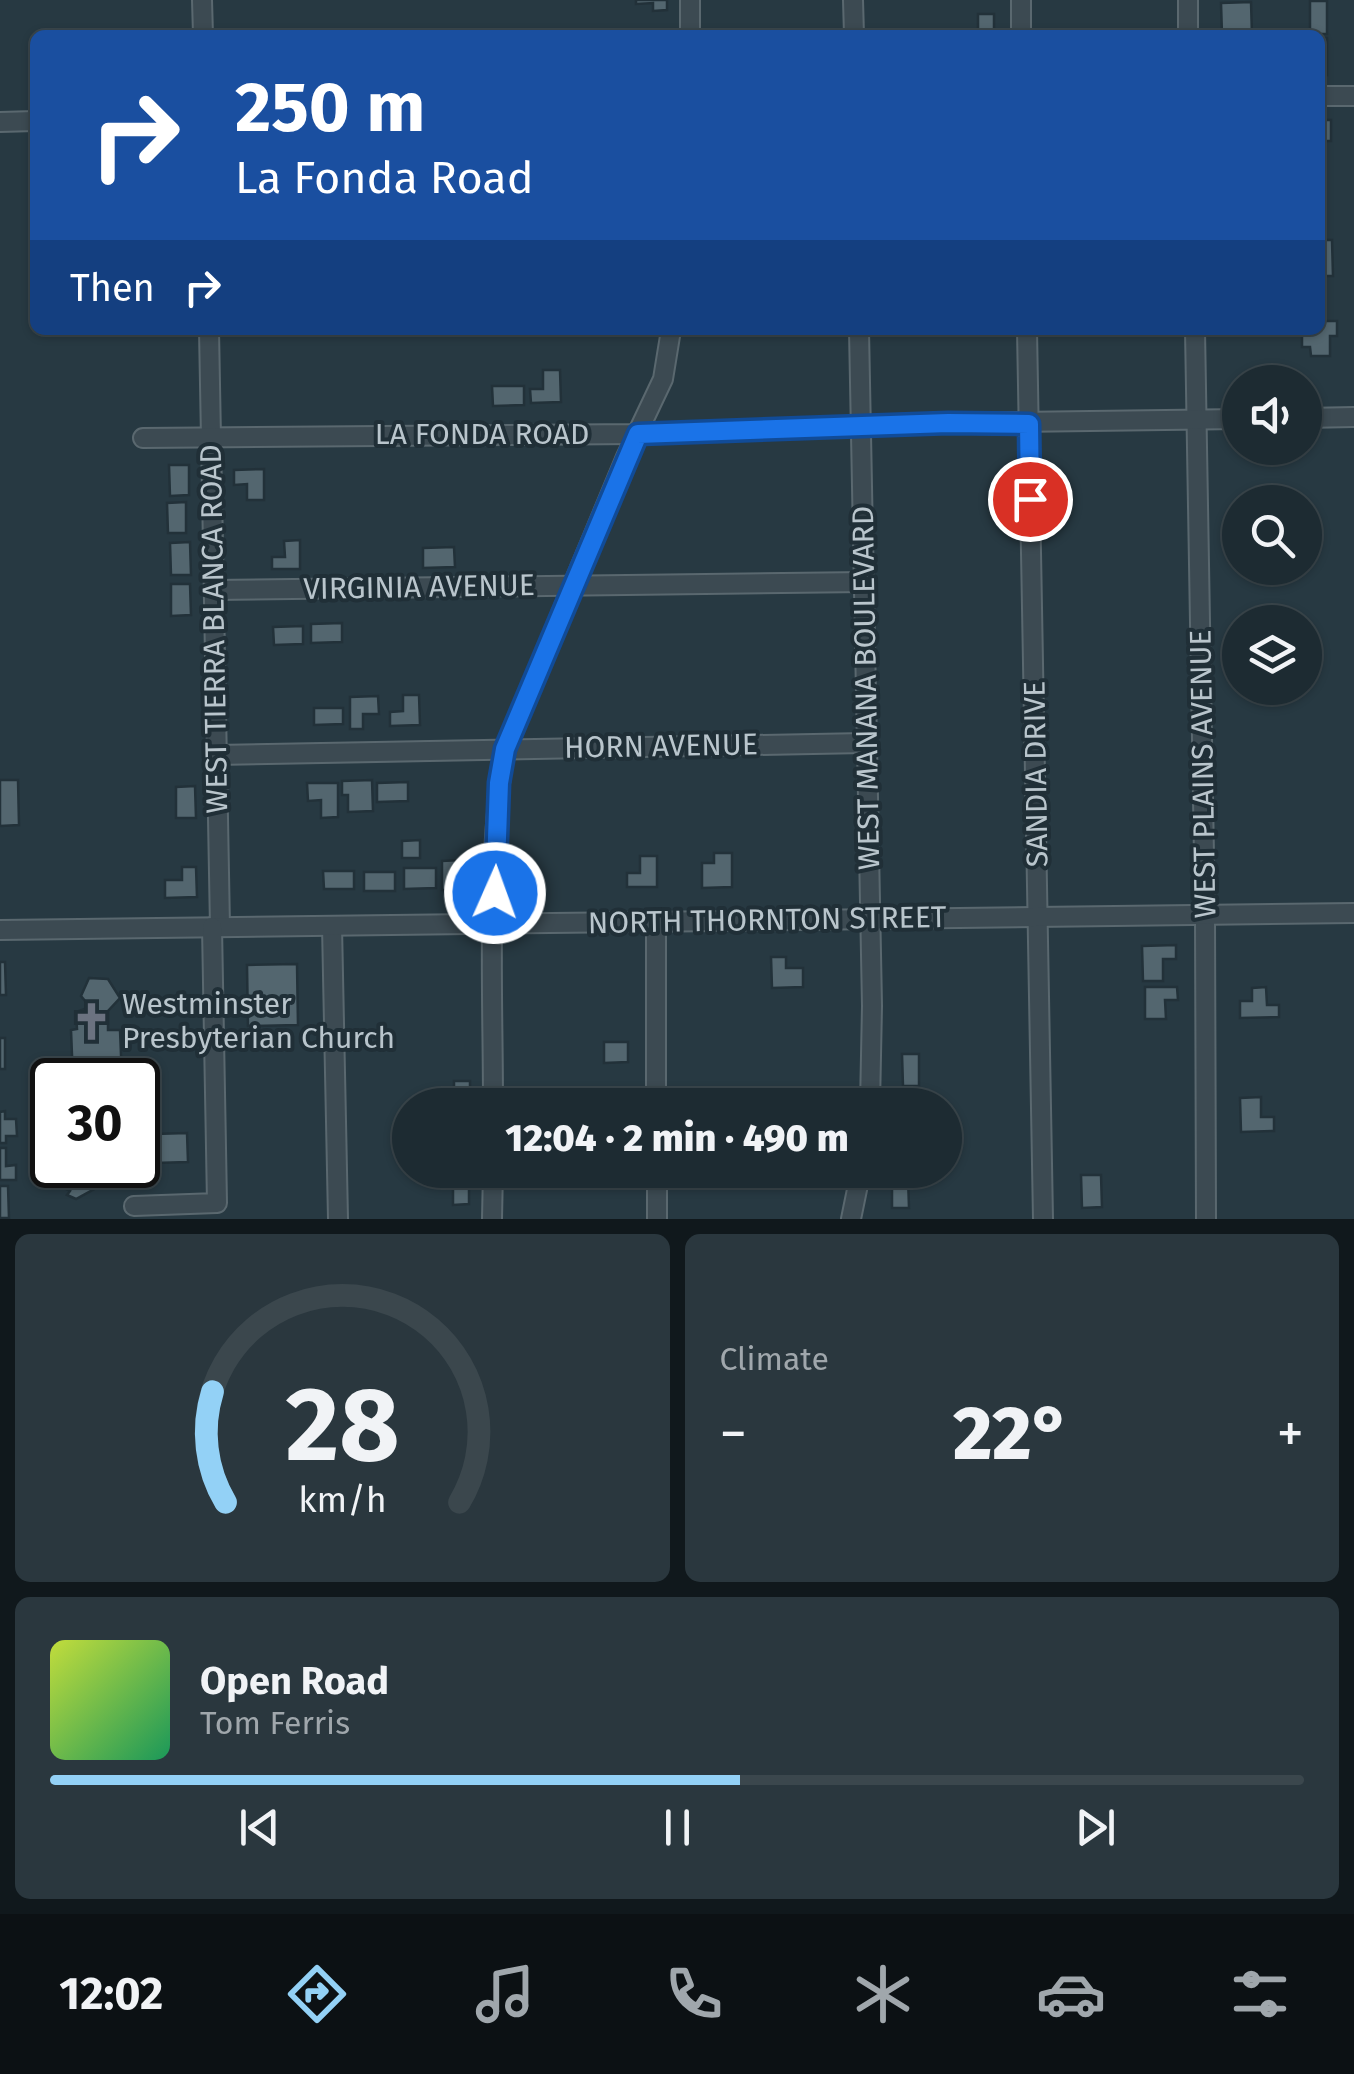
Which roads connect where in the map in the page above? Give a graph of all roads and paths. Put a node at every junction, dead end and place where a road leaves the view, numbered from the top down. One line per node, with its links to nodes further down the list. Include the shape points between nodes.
1 (202, 0): 6 (street)
2 (690, 0): 7 (street)
3 (853, 0): 8 (street)
4 (1021, 0): 9 (street)
5 (1188, 0): 10 (street)
6 (202, 30)
7 (690, 30)
8 (854, 30)
9 (1021, 30)
10 (1188, 30)
11 (1325, 96): 12 (street)
12 (1354, 96)
13 (30, 121): 14 (street)
14 (0, 122)
15 (209, 335): 27 (street, WEST TIERRA BLANCA ROAD)
16 (670, 335): 26 (street, via 663,380)
17 (859, 335): 25 (street, WEST MANANA BOULEVARD)
18 (1027, 335): 24 (street, SANDIA DRIVE)
19 (1195, 335): 23 (street, WEST PLAINS AVENUE)
20 (1354, 417): 21 (street)
21 (1322, 418)
22 (1222, 419): 23 (street, LA FONDA ROAD)
23 (1198, 420): 24 (street, LA FONDA ROAD); 36 (street, WEST PLAINS AVENUE)
24 (1029, 424): 25 (street, LA FONDA ROAD); 37 (street, SANDIA DRIVE)
25 (861, 426): 26 (street, LA FONDA ROAD); 29 (street, WEST MANANA BOULEVARD)
26 (638, 434): 27 (street, LA FONDA ROAD); 30 (street)
27 (211, 436): 28 (street, LA FONDA ROAD); 31 (street, WEST TIERRA BLANCA ROAD)
28 (143, 438)
29 (864, 582): 30 (street, VIRGINIA AVENUE); 32 (street, WEST MANANA BOULEVARD)
30 (572, 586): 31 (street, VIRGINIA AVENUE); 33 (street)
31 (214, 590): 34 (street, WEST TIERRA BLANCA ROAD)
32 (865, 743): 33 (street, HORN AVENUE); 38 (street, WEST MANANA BOULEVARD)
33 (505, 749): 34 (street, HORN AVENUE); 40 (street)
34 (216, 756): 42 (street, WEST TIERRA BLANCA ROAD)
35 (1354, 914): 36 (street, NORTH THORNTON STREET)
36 (1206, 915): 37 (street, NORTH THORNTON STREET); 56 (street, WEST PLAINS AVENUE)
37 (1039, 916): 38 (street, NORTH THORNTON STREET); 55 (street, SANDIA DRIVE)
38 (870, 920): 39 (street, NORTH THORNTON STREET); 46 (street, WEST MANANA BOULEVARD)
39 (656, 922): 40 (street, NORTH THORNTON STREET); 45 (street)
40 (494, 923): 41 (street, NORTH THORNTON STREET); 44 (street)
41 (332, 926): 42 (street, NORTH THORNTON STREET); 51 (street)
42 (216, 927): 43 (street, NORTH THORNTON STREET); 50 (street, WEST TIERRA BLANCA ROAD, via 216,1204)
43 (0, 930)
44 (493, 1088)
45 (656, 1088)
46 (870, 1088)
47 (492, 1188): 52 (street)
48 (656, 1188): 53 (street)
49 (857, 1188): 54 (street)
50 (134, 1206)
51 (338, 1219)
52 (492, 1219)
53 (657, 1219)
54 (850, 1219)
55 (1044, 1219)
56 (1206, 1219)

